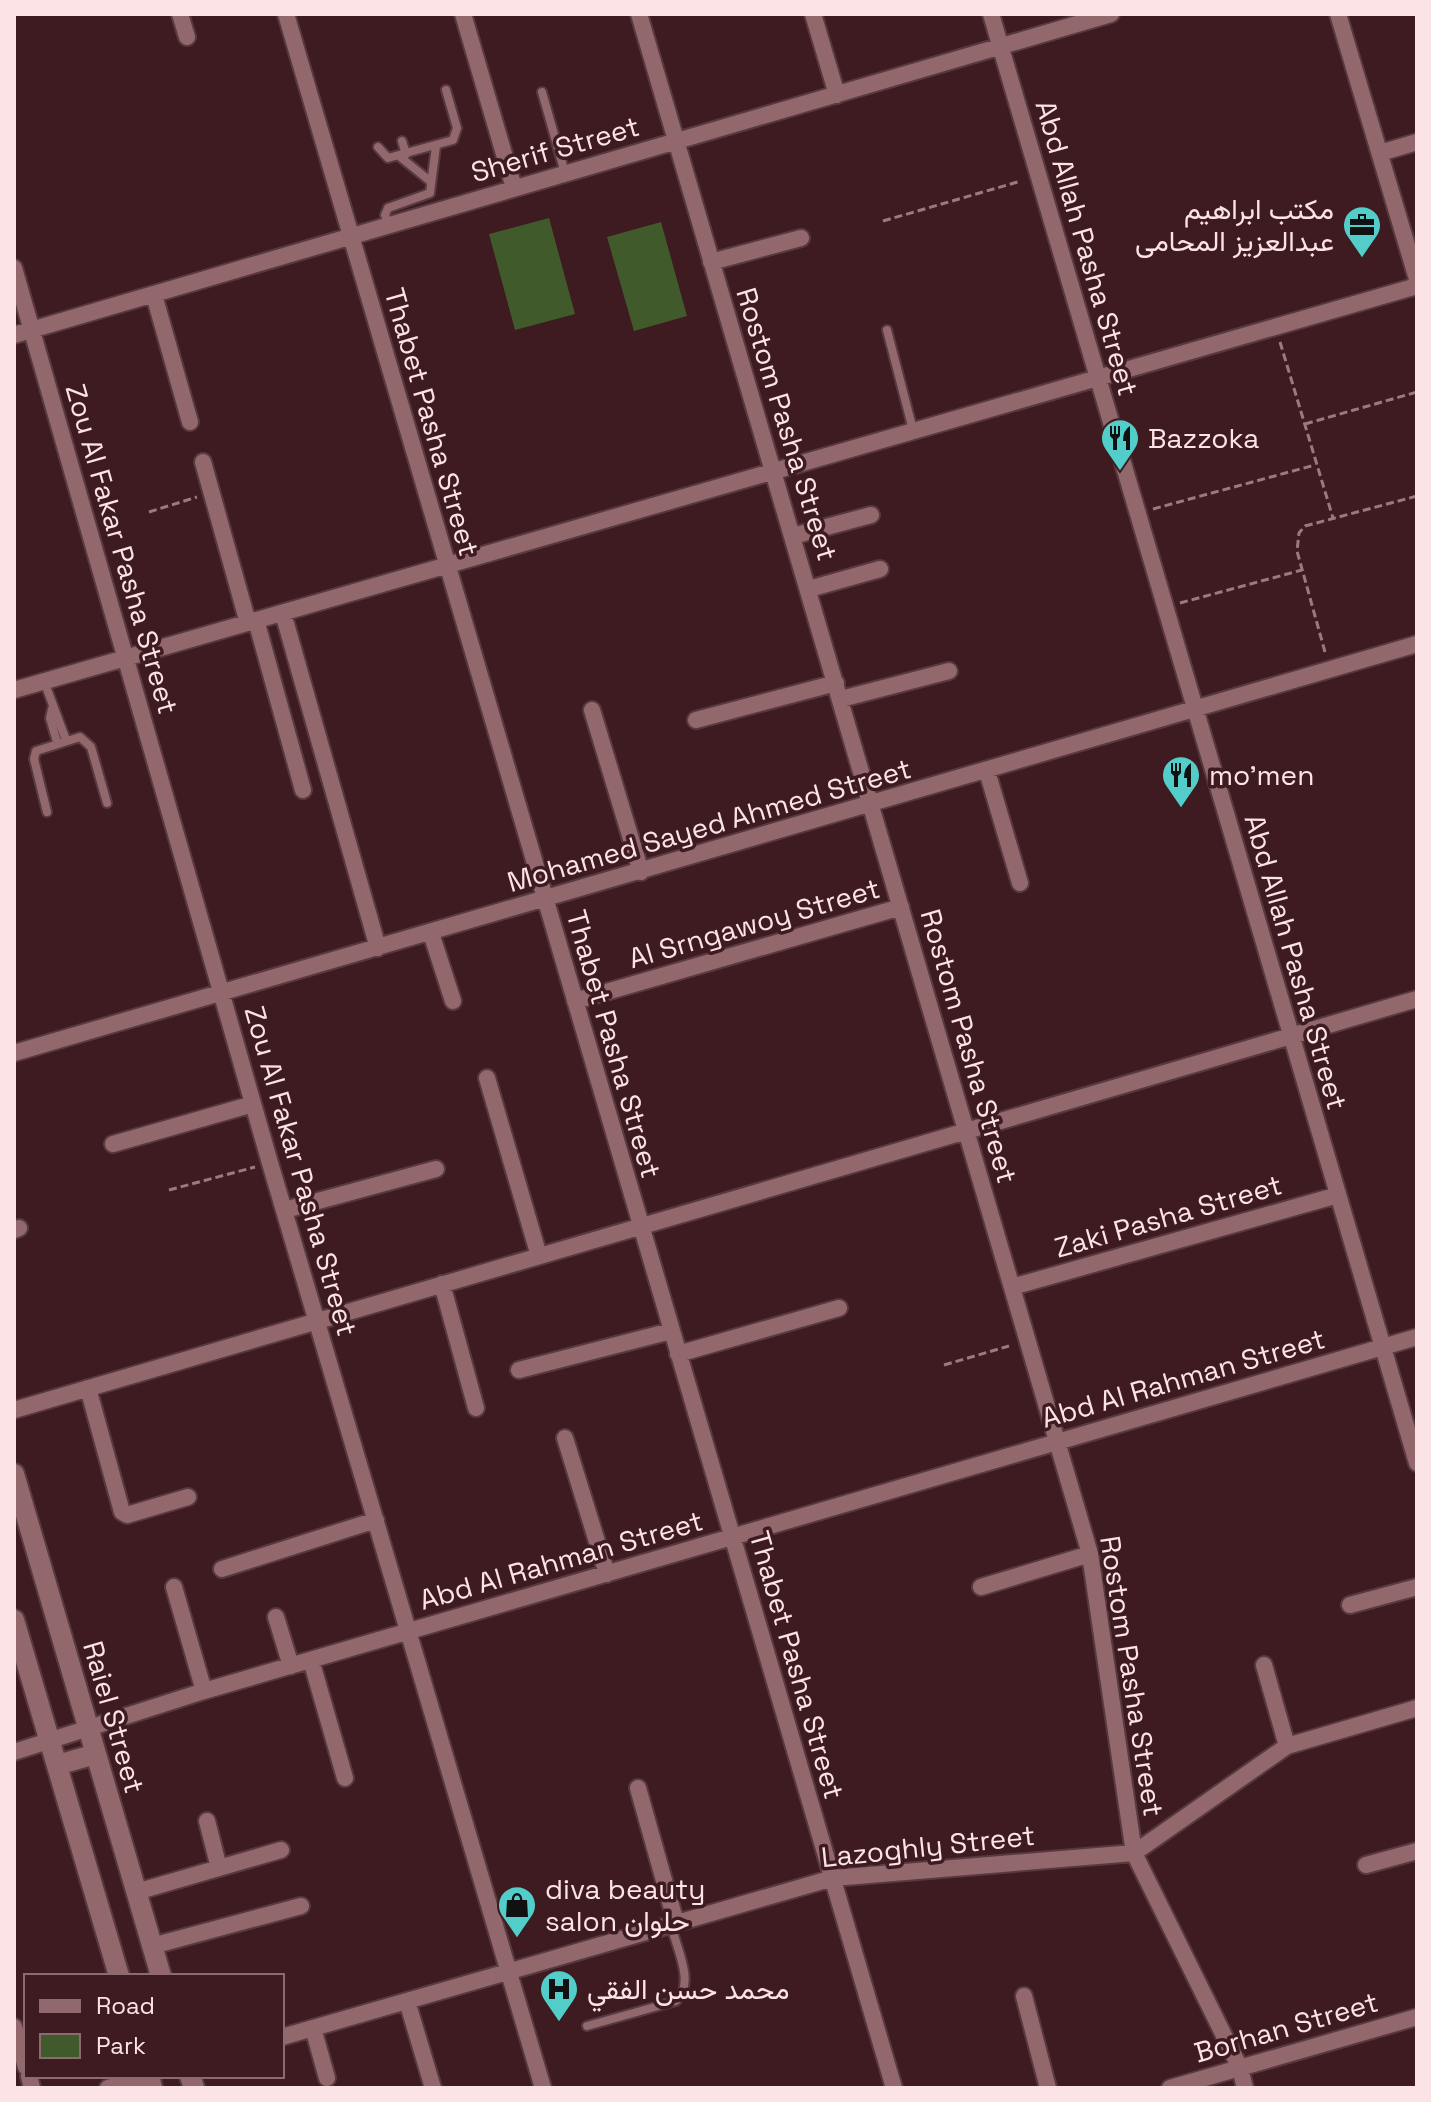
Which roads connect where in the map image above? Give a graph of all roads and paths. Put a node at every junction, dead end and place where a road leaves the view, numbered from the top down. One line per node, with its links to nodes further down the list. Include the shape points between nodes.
1 (180, 14): 9 (street)
2 (286, 14): 27 (street, Thabet Pasha Street)
3 (463, 14): 24 (street)
4 (639, 14): 15 (street, Rostom Pasha Street)
5 (813, 14): 13 (street)
6 (991, 14): 10 (street, Abd Allah Pasha Street)
7 (1111, 14): 10 (street, Sherif Street)
8 (1338, 14): 19 (street)
9 (187, 37)
10 (1000, 46): 13 (street, Sherif Street); 22 (street, Abd Allah Pasha Street)
11 (446, 90): 17 (lane, via 456,135)
12 (542, 92): 21 (lane)
13 (837, 95): 15 (street, Sherif Street)
14 (402, 141): 20 (lane)
15 (676, 142): 21 (street, Sherif Street); 29 (street, Rostom Pasha Street)
16 (1417, 142): 19 (street)
17 (436, 146): 20 (lane); 23 (lane)
18 (378, 147): 20 (lane, via 383,156)
19 (1380, 153): 31 (street)
20 (402, 155): 23 (lane)
21 (565, 173): 24 (street, Sherif Street)
22 (1039, 176): 25 (path); 38 (street, Abd Allah Pasha Street)
23 (430, 181): 26 (lane, via 428,196 388,208)
24 (514, 188): 26 (street, Sherif Street)
25 (883, 221)
26 (388, 224): 27 (street, Sherif Street)
27 (350, 235): 33 (street, Sherif Street); 53 (street, Thabet Pasha Street)
28 (801, 238): 29 (street)
29 (711, 262): 45 (street, Rostom Pasha Street)
30 (14, 268): 35 (street, Zou Al Fakar Pasha Street)
31 (1417, 279)
32 (1417, 286): 34 (street)
33 (154, 295): 35 (street, Sherif Street); 40 (street)
34 (1276, 326): 38 (street); 41 (path)
35 (33, 330): 37 (street, Sherif Street); 61 (street, Zou Al Fakar Pasha Street)
36 (887, 330): 42 (lane)
37 (14, 335)
38 (1098, 378): 42 (street); 49 (street, Abd Allah Pasha Street)
39 (1417, 392): 41 (path)
40 (190, 422)
41 (1305, 424): 44 (path)
42 (913, 430): 45 (street)
43 (203, 462): 46 (street)
44 (1317, 464): 49 (path); 51 (path)
45 (774, 471): 52 (street, Rostom Pasha Street); 53 (street)
46 (212, 493): 48 (path); 59 (street)
47 (1417, 496): 51 (path)
48 (149, 512)
49 (1137, 513): 57 (street, Abd Allah Pasha Street)
50 (871, 515): 52 (street)
51 (1333, 519): 55 (path, via 1305,526 1299,533 1295,542)
52 (793, 536): 56 (street, Rostom Pasha Street)
53 (447, 565): 58 (street); 78 (street, Thabet Pasha Street)
54 (880, 569): 56 (street)
55 (1302, 570): 57 (path); 62 (path)
56 (809, 589): 66 (street, Rostom Pasha Street)
57 (1165, 607): 67 (street, Abd Allah Pasha Street)
58 (283, 613): 59 (street); 81 (street)
59 (252, 622): 61 (street); 72 (street)
60 (1417, 644): 62 (street, Mohamed Sayed Ahmed Street)
61 (126, 658): 64 (street); 82 (street, Zou Al Fakar Pasha Street)
62 (1330, 670): 67 (street, Mohamed Sayed Ahmed Street)
63 (949, 671): 66 (street)
64 (44, 681): 65 (street); 70 (lane, via 50,718)
65 (14, 690)
66 (838, 691): 69 (street); 74 (street, Rostom Pasha Street)
67 (1195, 709): 71 (street, Mohamed Sayed Ahmed Street); 86 (street, Abd Allah Pasha Street)
68 (592, 710): 76 (street)
69 (696, 720)
70 (61, 741): 73 (lane, via 80,737 91,747); 75 (lane, via 42,746 34,759)
71 (987, 771): 74 (street, Mohamed Sayed Ahmed Street); 77 (street)
72 (303, 790)
73 (107, 803)
74 (872, 804): 76 (street, Mohamed Sayed Ahmed Street); 79 (street, Rostom Pasha Street)
75 (47, 812)
76 (641, 872): 78 (street, Mohamed Sayed Ahmed Street)
77 (1020, 883)
78 (545, 900): 80 (street, Mohamed Sayed Ahmed Street); 85 (street, Thabet Pasha Street)
79 (901, 907): 85 (street, Al Srngawoy Street); 90 (street, Rostom Pasha Street)
80 (431, 933): 81 (street, Mohamed Sayed Ahmed Street); 84 (street)
81 (378, 948): 82 (street, Mohamed Sayed Ahmed Street)
82 (222, 994): 87 (street, Mohamed Sayed Ahmed Street); 89 (street, Zou Al Fakar Pasha Street)
83 (1417, 999): 86 (street)
84 (453, 1001)
85 (575, 1001): 97 (street, Thabet Pasha Street)
86 (1291, 1036): 90 (street); 95 (street, Abd Allah Pasha Street)
87 (14, 1053)
88 (487, 1078): 98 (street)
89 (253, 1104): 91 (street); 92 (street, Zou Al Fakar Pasha Street)
90 (966, 1129): 97 (street); 100 (street, Rostom Pasha Street)
91 (113, 1144)
92 (270, 1163): 94 (path); 96 (street, Zou Al Fakar Pasha Street)
93 (436, 1169): 96 (street)
94 (169, 1190)
95 (1338, 1195): 100 (street, Zaki Pasha Street); 106 (street, Abd Allah Pasha Street)
96 (285, 1210): 102 (street, Zou Al Fakar Pasha Street)
97 (641, 1227): 98 (street); 103 (street, Thabet Pasha Street)
98 (539, 1256): 99 (street)
99 (442, 1284): 102 (street); 111 (street)
100 (1012, 1287): 105 (street, Rostom Pasha Street)
101 (839, 1308): 107 (street)
102 (317, 1321): 110 (street); 118 (street, Zou Al Fakar Pasha Street)
103 (671, 1331): 107 (street, Thabet Pasha Street); 109 (street)
104 (1417, 1337): 106 (street, Abd Al Rahman Street)
105 (1028, 1340): 108 (path); 114 (street, Rostom Pasha Street)
106 (1383, 1347): 114 (street, Abd Al Rahman Street); 115 (street, Abd Allah Pasha Street)
107 (678, 1354): 119 (street, Thabet Pasha Street)
108 (944, 1365)
109 (519, 1370)
110 (88, 1388): 112 (street); 117 (street, via 122,1512 127,1515)
111 (476, 1408)
112 (14, 1410)
113 (565, 1438): 122 (street)
114 (1058, 1442): 119 (street, Abd Al Rahman Street); 120 (street, Rostom Pasha Street)
115 (1417, 1463)
116 (14, 1474): 135 (street, Raiel Street)
117 (188, 1497)
118 (376, 1520): 121 (street); 129 (street, Zou Al Fakar Pasha Street)
119 (732, 1537): 122 (street, Abd Al Rahman Street); 149 (street, Thabet Pasha Street)
120 (1090, 1554): 124 (street); 146 (street, Rostom Pasha Street)
121 (222, 1569)
122 (607, 1574): 129 (street, Abd Al Rahman Street)
123 (174, 1587): 133 (street)
124 (981, 1587)
125 (1417, 1587): 126 (street)
126 (1350, 1605)
127 (276, 1617): 132 (street)
128 (14, 1620): 136 (street)
129 (409, 1632): 130 (street, Abd Al Rahman Street); 154 (street, Zou Al Fakar Pasha Street)
130 (311, 1660): 132 (street, Abd Al Rahman Street); 141 (street)
131 (1264, 1665): 137 (street)
132 (291, 1666): 133 (street, Abd Al Rahman Street)
133 (204, 1691): 135 (street, Abd Al Rahman Street)
134 (1417, 1708): 137 (street)
135 (88, 1727): 136 (street, Abd Al Rahman Street); 139 (street, Raiel Street)
136 (50, 1740): 138 (street, Abd Al Rahman Street); 140 (street)
137 (1287, 1746): 146 (street)
138 (14, 1752)
139 (96, 1754): 140 (street); 150 (street, Raiel Street)
140 (57, 1765): 155 (street)
141 (345, 1778)
142 (638, 1788): 152 (street)
143 (207, 1821): 148 (street)
144 (281, 1850): 148 (street)
145 (1417, 1851): 147 (street)
146 (1134, 1853): 149 (street, Lazoghly Street); 165 (street, Rostom Pasha Street)
147 (1366, 1865)
148 (219, 1868): 150 (street)
149 (833, 1878): 152 (street, Lazoghly Street); 171 (street, Thabet Pasha Street)
150 (136, 1892): 153 (street, Raiel Street)
151 (301, 1906): 153 (street)
152 (673, 1924): 154 (street, Lazoghly Street); 160 (lane, via 686,1979 683,1995)
153 (152, 1946): 156 (street, Raiel Street)
154 (509, 1972): 158 (street, Lazoghly Street); 170 (street, Zou Al Fakar Pasha Street)
155 (118, 1974)
156 (160, 1974)
157 (1024, 1996): 172 (street)
158 (407, 2001): 162 (street, Lazoghly Street); 169 (street)
159 (1417, 2017): 165 (street, Borhan Street)
160 (587, 2026)
161 (14, 2027): 164 (street)
162 (313, 2028): 163 (street, Lazoghly Street); 167 (street)
163 (284, 2036)
164 (24, 2060)
165 (1240, 2068): 173 (street, Borhan Street); 174 (street, Rostom Pasha Street)
166 (142, 2078): 168 (street)
167 (327, 2078)
168 (108, 2088)
169 (433, 2088)
170 (543, 2088)
171 (894, 2088)
172 (1048, 2088)
173 (1170, 2088)
174 (1245, 2088)

